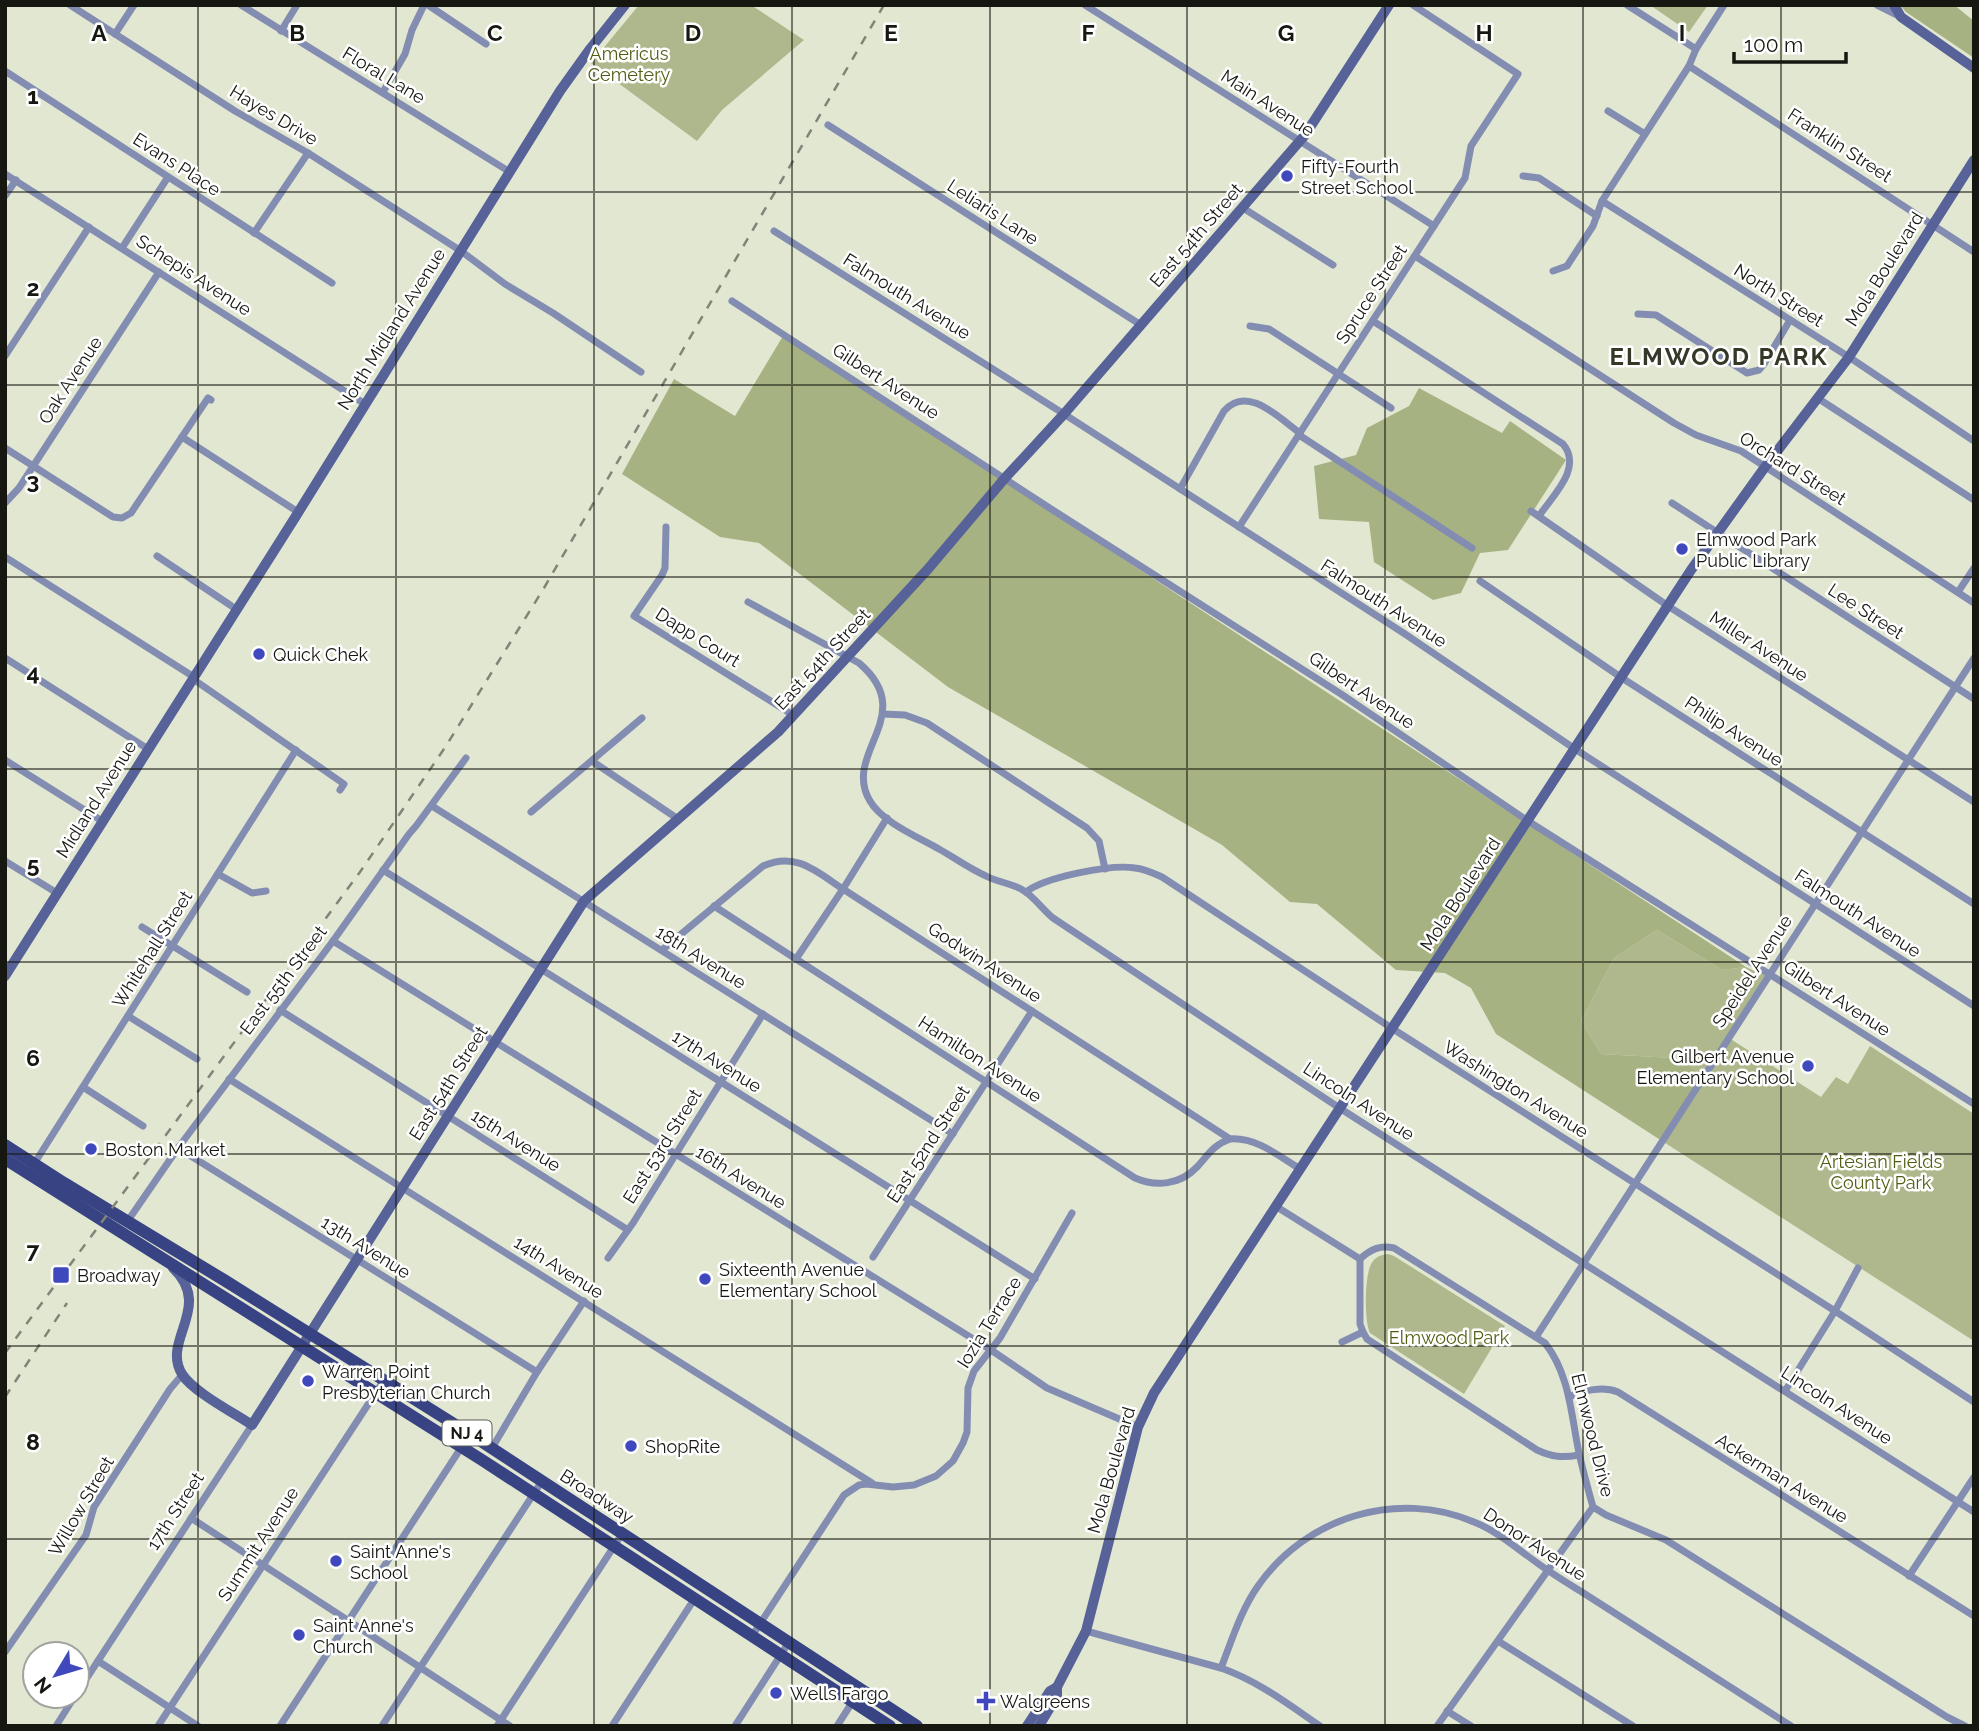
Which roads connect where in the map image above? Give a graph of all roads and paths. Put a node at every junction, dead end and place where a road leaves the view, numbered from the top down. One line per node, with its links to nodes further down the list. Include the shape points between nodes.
1 (71, 5): 16 (street, Hayes Drive)
2 (134, 5): 16 (street)
3 (241, 5): 15 (street, Floral Lane)
4 (297, 5): 15 (street)
5 (426, 5): 17 (street); 22 (street)
6 (625, 5): 29 (street, North Midland Avenue, via 575,69)
7 (1085, 5): 26 (street, Main Avenue)
8 (1389, 5): 26 (street, East 54th Street)
9 (1413, 5): 39 (street, Spruce Street, via 1518,74 1471,146 1465,178)
10 (1627, 5): 18 (street)
11 (1724, 5): 18 (street)
12 (1877, 5): 14 (street)
13 (1894, 5): 14 (street)
14 (1901, 17): 20 (street)
15 (281, 31): 22 (street, Floral Lane)
16 (116, 34): 27 (street, Hayes Drive)
17 (486, 44)
18 (1696, 49): 19 (street)
19 (1689, 66): 25 (street); 38 (street, Franklin Street)
20 (1974, 68)
21 (5, 71): 32 (street, Evans Place)
22 (383, 92): 29 (street, Floral Lane)
23 (1608, 111): 25 (street)
24 (828, 125): 55 (street, Leliaris Lane)
25 (1646, 134): 35 (street)
26 (1299, 142): 36 (street, East 54th Street); 39 (street, Main Avenue)
27 (307, 153): 42 (street); 44 (street, Hayes Drive)
28 (1974, 160): 38 (street, Mola Boulevard)
29 (510, 172): 44 (street, North Midland Avenue)
30 (5, 174): 33 (street, Schepis Avenue)
31 (1523, 176): 37 (street, via 1539,178)
32 (169, 177): 42 (street, Evans Place); 43 (street)
33 (16, 180): 34 (street); 40 (street, Schepis Avenue)
34 (5, 196)
35 (1602, 201): 37 (street); 53 (street, North Street)
36 (1243, 208): 47 (street); 55 (street, East 54th Street)
37 (1597, 216): 48 (street, via 1567,266)
38 (1933, 224): 45 (street, Franklin Street); 58 (street, Mola Boulevard)
39 (1434, 226): 46 (street, Spruce Street)
40 (89, 227): 43 (street, Schepis Avenue); 57 (street)
41 (774, 231): 65 (street, Falmouth Avenue)
42 (254, 233): 50 (street, Evans Place)
43 (122, 248): 49 (street, Schepis Avenue)
44 (461, 251): 59 (street, Hayes Drive); 63 (street, North Midland Avenue)
45 (1974, 252)
46 (1415, 256): 54 (street, Spruce Street); 71 (street, Orchard Street, via 1674,423 1741,451)
47 (1334, 265)
48 (1553, 271)
49 (159, 272): 63 (street, Schepis Avenue); 70 (street, Oak Avenue)
50 (332, 283)
51 (732, 301): 72 (street, Gilbert Avenue)
52 (1638, 314): 53 (street, via 1656,315 1747,373 1764,364)
53 (1790, 320): 58 (street, North Street)
54 (1373, 321): 60 (street, Spruce Street); 79 (street, via 1563,444 1570,456 1570,470)
55 (1142, 325): 65 (street, East 54th Street)
56 (1250, 326): 60 (street, via 1269,329)
57 (5, 356)
58 (1849, 358): 61 (street, Mola Boulevard); 68 (street, North Street)
59 (641, 372)
60 (1338, 374): 64 (street); 66 (street, Spruce Street)
61 (1819, 399): 71 (street, Mola Boulevard); 74 (street)
62 (212, 400): 67 (street, via 208,398)
63 (365, 404): 78 (street, North Midland Avenue)
64 (1391, 408)
65 (1064, 414): 72 (street, East 54th Street); 73 (street, Falmouth Avenue)
66 (1299, 434): 73 (street, via 1255,402 1234,402 1224,411); 81 (street, Spruce Street); 83 (street)
67 (182, 437): 70 (street, via 131,513 122,518 113,517); 78 (street)
68 (1974, 441)
69 (5, 448): 70 (street)
70 (33, 466): 75 (street, Oak Avenue)
71 (1765, 467): 82 (street, Mola Boulevard); 88 (street, Orchard Street)
72 (1005, 478): 93 (street, East 54th Street); 117 (street, Gilbert Avenue)
73 (1180, 489): 81 (street, Falmouth Avenue)
74 (1974, 500)
75 (5, 503)
76 (1672, 503): 82 (street, Lee Street)
77 (1531, 511): 79 (street, Miller Avenue)
78 (298, 512): 92 (street, North Midland Avenue)
79 (1539, 516): 91 (street, Miller Avenue)
80 (666, 527): 101 (street, Dapp Court, via 665,568 634,616)
81 (1239, 527): 104 (street, Falmouth Avenue)
82 (1717, 533): 91 (street, Mola Boulevard); 98 (street, Lee Street)
83 (1472, 548)
84 (157, 556): 92 (street)
85 (5, 557): 96 (street)
86 (1974, 568): 88 (street)
87 (1480, 581): 97 (street, Philip Avenue)
88 (1958, 592): 90 (street, Orchard Street)
89 (748, 602): 93 (street)
90 (1974, 603)
91 (1668, 606): 97 (street, Mola Boulevard); 108 (street, Miller Avenue)
92 (236, 609): 96 (street, North Midland Avenue)
93 (848, 656): 100 (street, via 873,677); 101 (street, East 54th Street)
94 (5, 658): 103 (street)
95 (1974, 658): 98 (street, Speidel Avenue)
96 (193, 678): 103 (street, Midland Avenue); 105 (street)
97 (1622, 678): 104 (street, Mola Boulevard); 118 (street, Philip Avenue)
98 (1954, 687): 99 (street, Lee Street); 108 (street, Speidel Avenue)
99 (1974, 699)
100 (883, 714): 114 (street, Lincoln Avenue, via 865,762 863,781 869,799); 120 (street, via 927,723 1087,828 1099,841)
101 (793, 715): 115 (street, East 54th Street)
102 (642, 718): 109 (street)
103 (148, 749): 116 (street, Midland Avenue)
104 (1575, 749): 117 (street, Mola Boulevard); 128 (street, Falmouth Avenue)
105 (296, 750): 110 (street, via 344,784); 122 (street, Whitehall Street)
106 (466, 758): 112 (street, East 55th Street)
107 (5, 760): 116 (street)
108 (1907, 760): 111 (street, Miller Avenue); 118 (street, Speidel Avenue)
109 (592, 761): 113 (street); 115 (street)
110 (340, 790)
111 (1974, 802)
112 (432, 806): 121 (street, East 55th Street); 127 (street, 18th Avenue)
113 (531, 812)
114 (887, 818): 123 (street); 125 (street, Lincoln Avenue, via 983,875)
115 (678, 819): 127 (street, East 54th Street)
116 (102, 821): 126 (street, Midland Avenue)
117 (1528, 821): 138 (street, Gilbert Avenue); 145 (street, Mola Boulevard)
118 (1861, 832): 128 (street, Speidel Avenue); 129 (street, Philip Avenue)
119 (5, 861): 126 (street)
120 (1105, 869): 125 (street, Washington Avenue, via 1044,882); 145 (street, Washington Avenue, via 1135,868 1162,877)
121 (383, 870): 132 (street, East 55th Street); 137 (street, 17th Avenue)
122 (218, 874): 124 (street, via 252,893); 133 (street, Whitehall Street)
123 (843, 890): 130 (street, Godwin Avenue, via 804,864 779,860 763,866); 135 (street); 142 (street, Godwin Avenue)
124 (266, 891)
125 (1026, 892): 153 (street, Lincoln Avenue, via 1053,918)
126 (57, 893): 136 (street, Midland Avenue)
127 (584, 901): 134 (street, 18th Avenue); 137 (street, East 54th Street)
128 (1815, 904): 138 (street, Speidel Avenue); 140 (street, Falmouth Avenue)
129 (1974, 904)
130 (714, 906): 134 (street, Godwin Avenue); 135 (street, Hamilton Avenue)
131 (142, 927): 133 (street)
132 (333, 941): 141 (street, East 55th Street); 146 (street, 16th Avenue)
133 (174, 945): 139 (street); 144 (street, Whitehall Street)
134 (662, 950): 143 (street, 18th Avenue)
135 (796, 959): 150 (street, Hamilton Avenue)
136 (7, 968)
137 (541, 969): 146 (street, East 54th Street); 149 (street, 17th Avenue)
138 (1770, 973): 152 (street, Gilbert Avenue); 164 (street, Speidel Avenue)
139 (247, 992)
140 (1974, 1006)
141 (280, 1010): 148 (street, East 55th Street); 154 (street, 15th Avenue)
142 (1031, 1011): 150 (street, East 52nd Street); 157 (street, Godwin Avenue)
143 (763, 1014): 149 (street, East 53rd Street); 156 (street, 18th Avenue)
144 (128, 1016): 147 (street); 151 (street, Whitehall Street)
145 (1393, 1029): 153 (street, Mola Boulevard); 164 (street, Washington Avenue)
146 (495, 1042): 154 (street, East 54th Street); 160 (street, 16th Avenue)
147 (197, 1059)
148 (229, 1079): 159 (street, East 55th Street); 165 (street, 14th Avenue)
149 (721, 1082): 160 (street, East 53rd Street); 166 (street, 17th Avenue)
150 (986, 1082): 156 (street, East 52nd Street); 157 (street, Hamilton Avenue, via 1144,1181 1164,1184 1184,1177 1213,1147)
151 (83, 1087): 155 (street); 162 (street, Whitehall Street)
152 (1973, 1101)
153 (1341, 1109): 163 (street, Mola Boulevard); 176 (street, Lincoln Avenue)
154 (448, 1116): 165 (street, East 54th Street); 170 (street, 15th Avenue)
155 (143, 1126)
156 (953, 1134): 166 (street, East 52nd Street)
157 (1230, 1139): 163 (street, Godwin Avenue, via 1254,1143)
158 (5, 1145): 162 (main road, Broadway / NJ 4)
159 (178, 1148): 169 (street, East 55th Street); 174 (street, 13th Avenue)
160 (675, 1155): 170 (street, East 53rd Street); 186 (street, 16th Avenue)
161 (5, 1159): 173 (main road, Broadway / NJ 4)
162 (34, 1164): 169 (main road, Broadway / NJ 4)
163 (1300, 1169): 167 (street, Mola Boulevard)
164 (1634, 1183): 176 (street, Speidel Avenue); 180 (street, Washington Avenue)
165 (403, 1188): 174 (street, East 54th Street); 179 (street, 14th Avenue)
166 (911, 1201): 171 (street, East 52nd Street); 178 (street, 17th Avenue)
167 (1277, 1207): 175 (street); 195 (street, Mola Boulevard, via 1155,1392)
168 (1072, 1213): 178 (street, Iozia Terrace)
169 (127, 1222): 182 (main road, Broadway / NJ 4)
170 (628, 1230): 172 (street, East 53rd Street)
171 (873, 1257)
172 (608, 1258)
173 (163, 1259): 185 (main road, Broadway / NJ 4); 188 (street, via 183,1278 189,1294 177,1357)
174 (356, 1259): 182 (street, East 54th Street); 187 (street, 13th Avenue)
175 (1360, 1259): 181 (street); 183 (street, Elmwood Drive, via 1371,1250 1394,1248)
176 (1584, 1262): 183 (street, Speidel Avenue); 190 (street, Lincoln Avenue)
177 (1858, 1268): 180 (street)
178 (1035, 1279): 186 (street, Iozia Terrace)
179 (584, 1301): 187 (street); 202 (street, 14th Avenue)
180 (1835, 1311): 190 (street); 193 (street, Washington Avenue)
181 (1363, 1332): 184 (street); 199 (street, via 1367,1339 1537,1450 1559,1458)
182 (311, 1335): 185 (street, East 54th Street); 189 (main road, Broadway / NJ 4)
183 (1535, 1337): 192 (street, Elmwood Drive, via 1558,1361)
184 (1342, 1342)
185 (303, 1347): 191 (main road, Broadway / NJ 4); 194 (street, 17th Street)
186 (991, 1350): 195 (street, 16th Avenue, via 1047,1388); 202 (street, Iozia Terrace, via 970,1379 967,1432 946,1469 914,1485)
187 (537, 1372): 198 (street)
188 (182, 1375): 194 (street); 221 (street, Willow Street, via 94,1507 86,1535)
189 (384, 1380): 191 (street, Summit Avenue); 196 (main road, Broadway / NJ 4)
190 (1785, 1391): 204 (street, Lincoln Avenue)
191 (376, 1392): 197 (main road, Broadway / NJ 4); 210 (street, Summit Avenue)
192 (1569, 1397): 199 (street, Elmwood Drive); 212 (street, Ackerman Avenue, via 1598,1389 1618,1392)
193 (1974, 1402)
194 (252, 1425): 207 (street, 17th Street)
195 (1138, 1427): 217 (street, Mola Boulevard)
196 (470, 1434): 197 (street); 198 (main road, Broadway / NJ 4)
197 (462, 1447): 203 (main road, Broadway / NJ 4); 215 (street)
198 (492, 1448): 201 (main road, Broadway / NJ 4)
199 (1579, 1455): 205 (street, Elmwood Drive)
200 (1974, 1477): 204 (street)
201 (542, 1481): 203 (street); 208 (main road, Broadway / NJ 4)
202 (872, 1483): 216 (street, via 844,1494)
203 (534, 1493): 209 (main road, Broadway / NJ 4); 224 (street)
204 (1958, 1502): 206 (street, Lincoln Avenue); 212 (street)
205 (1593, 1507): 211 (street); 251 (street, Elmwood Drive, via 1666,1539)
206 (1974, 1512)
207 (191, 1518): 210 (street); 223 (street, 17th Street)
208 (622, 1534): 209 (street); 216 (main road, Broadway / NJ 4)
209 (615, 1546): 213 (main road, Broadway / NJ 4); 232 (street)
210 (263, 1565): 215 (street); 229 (street, Summit Avenue)
211 (1548, 1571): 219 (street); 225 (street, Donor Avenue, via 1492,1531 1461,1517 1406,1508 1354,1515 1307,1537 1278,1561 1247,1604); 250 (street, Donor Avenue)
212 (1909, 1576): 214 (street, Ackerman Avenue)
213 (695, 1598): 218 (main road, Broadway / NJ 4); 239 (street)
214 (1974, 1616)
215 (349, 1620): 224 (street); 236 (street)
216 (760, 1623): 218 (street); 220 (main road, Broadway / NJ 4)
217 (1086, 1631): 225 (street); 227 (street, Mola Boulevard)
218 (752, 1636): 222 (main road, Broadway / NJ 4)
219 (1498, 1641): 231 (street); 249 (street)
220 (789, 1643): 222 (street); 243 (main road, Broadway / NJ 4)
221 (5, 1652)
222 (781, 1654): 228 (main road, Broadway / NJ 4); 240 (street)
223 (98, 1661): 226 (street, 17th Street); 229 (street)
224 (421, 1667): 232 (street); 237 (street)
225 (1221, 1668): 246 (street, via 1256,1683)
226 (91, 1672)
227 (1057, 1686): 244 (street, Mola Boulevard); 245 (street, Mola Boulevard, via 1057,1696)
228 (853, 1701): 241 (street); 242 (main road, Broadway / NJ 4)
229 (170, 1708): 234 (street, Summit Avenue); 235 (street)
230 (66, 1710): 233 (street, 17th Street)
231 (1447, 1711): 247 (street); 248 (street)
232 (499, 1723): 238 (street)
233 (56, 1726)
234 (158, 1726)
235 (198, 1726)
236 (280, 1726)
237 (382, 1726)
238 (510, 1726)
239 (612, 1726)
240 (735, 1726)
241 (837, 1726)
242 (890, 1726)
243 (917, 1726)
244 (1027, 1726)
245 (1039, 1726)
246 (1320, 1726)
247 (1437, 1726)
248 (1471, 1726)
249 (1633, 1726)
250 (1791, 1726)
251 (1965, 1726)

